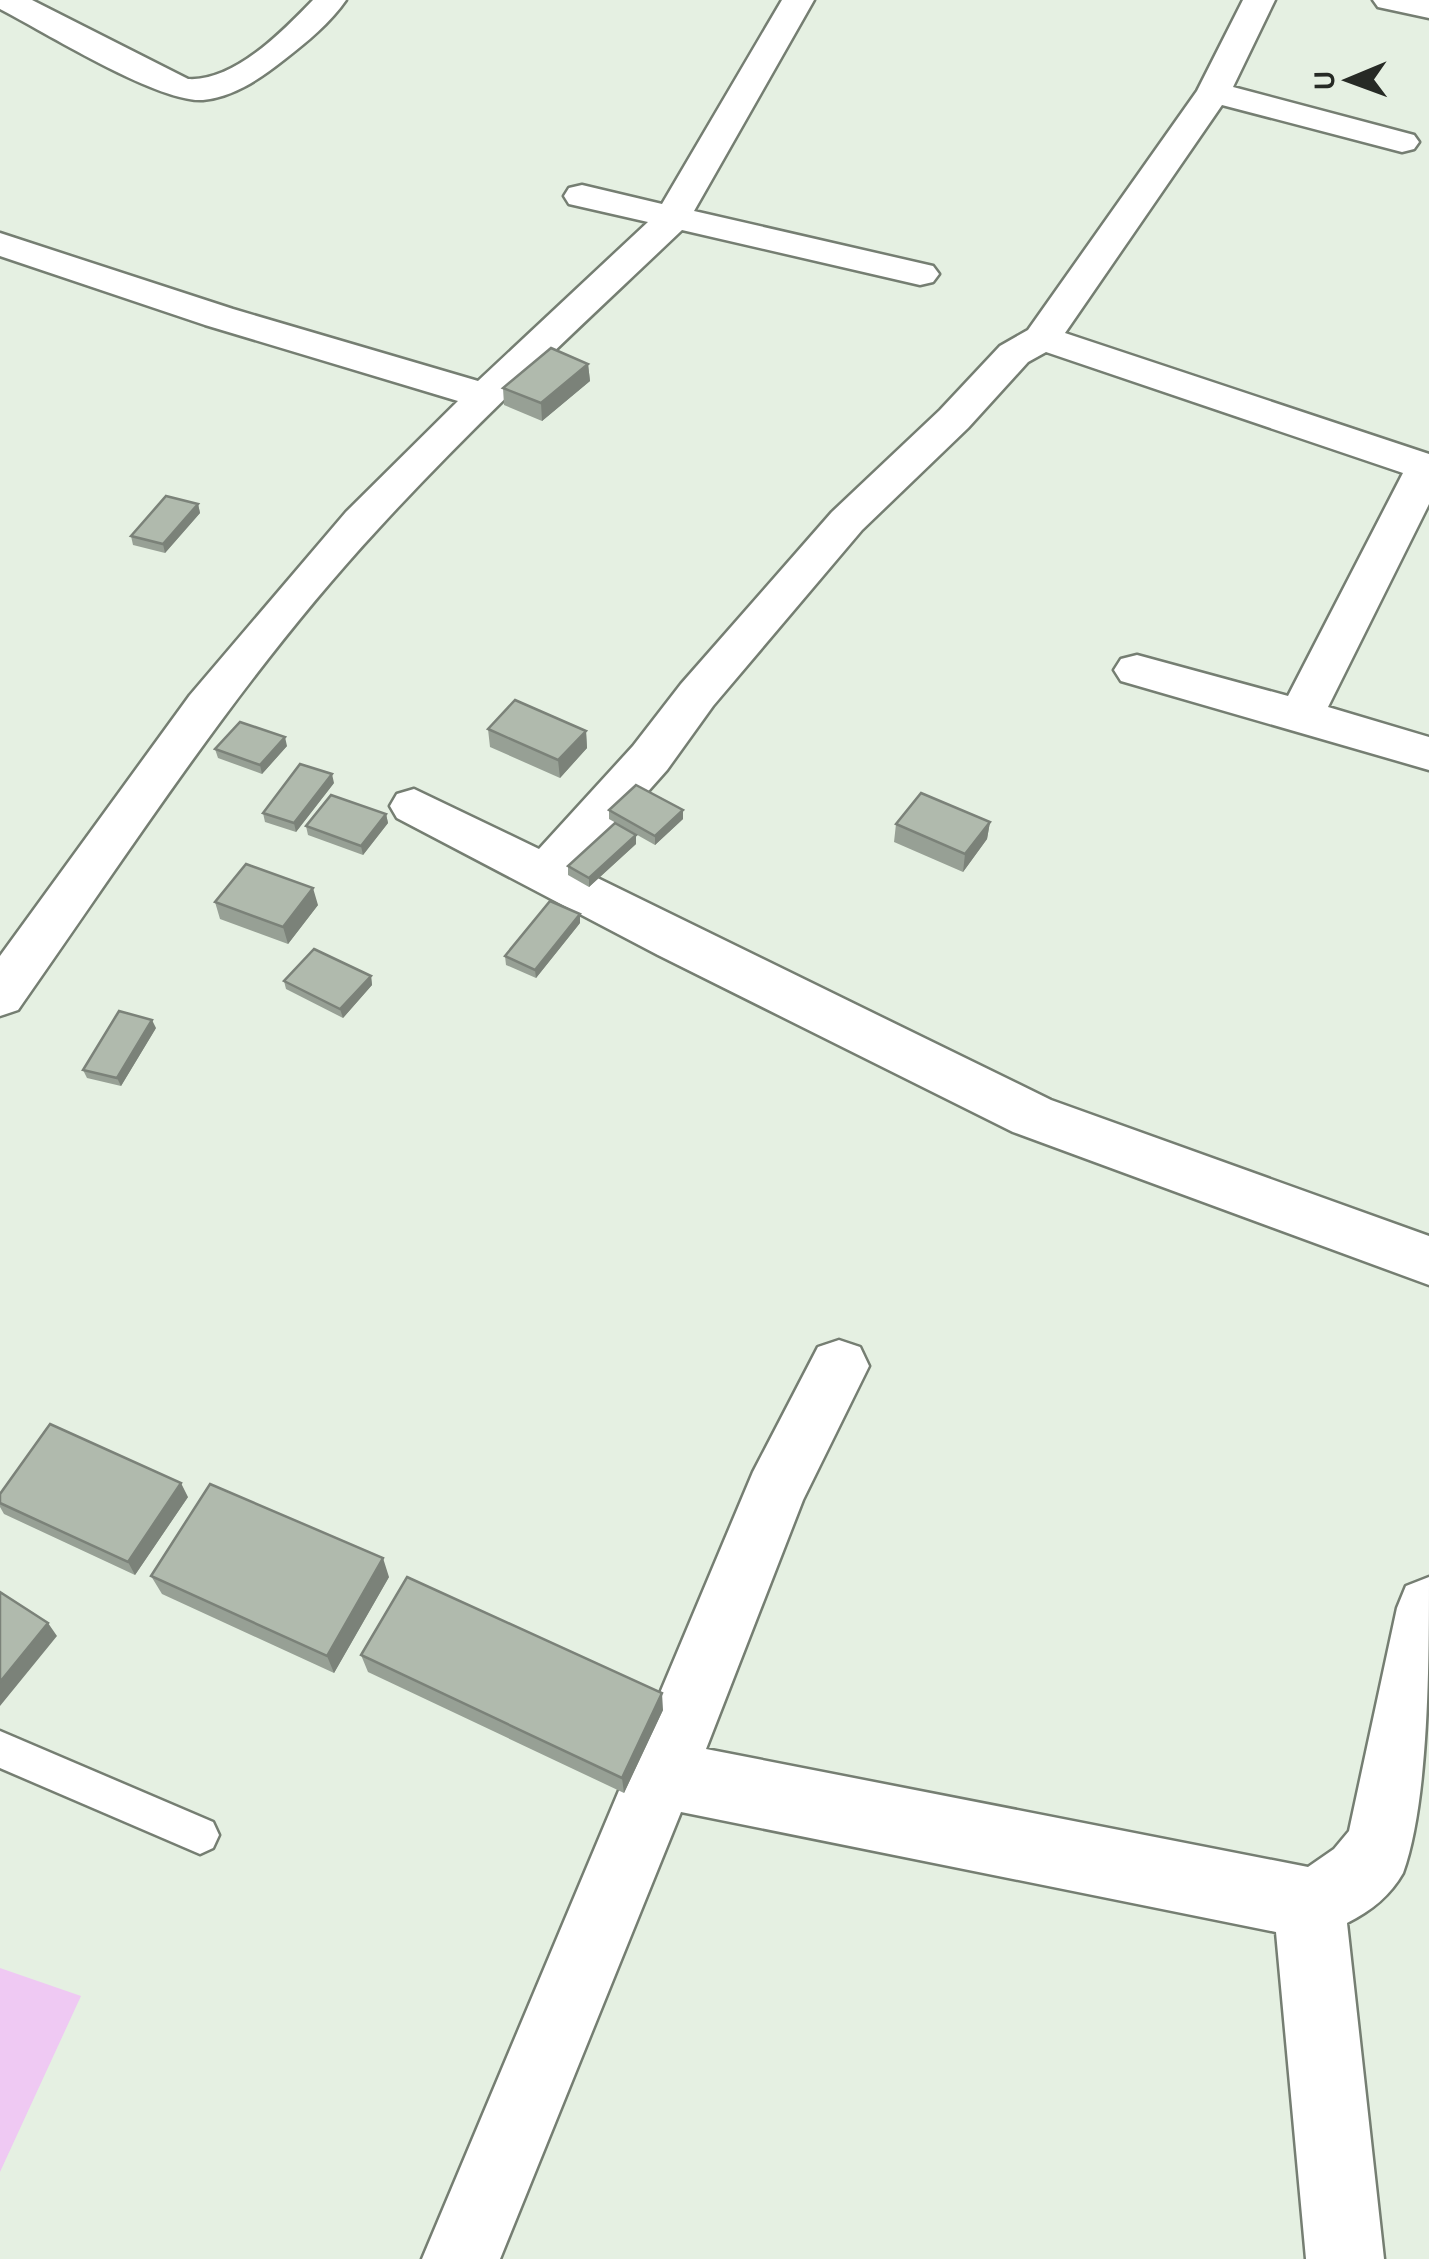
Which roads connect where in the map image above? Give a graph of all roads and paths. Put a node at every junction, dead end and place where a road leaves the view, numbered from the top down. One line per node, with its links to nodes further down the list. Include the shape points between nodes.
1 (7, 0): 2 (street, via 180,88 196,90 223,85 306,27)
2 (330, 0)
3 (798, 0): 10 (street)
4 (1259, 0): 7 (street)
5 (1389, 0): 6 (street)
6 (1429, 8)
7 (1214, 92): 8 (street); 13 (street)
8 (1402, 142)
9 (582, 196): 10 (street)
10 (671, 220): 12 (street); 14 (street)
11 (0, 244): 14 (street)
12 (920, 274)
13 (1042, 338): 15 (street); 20 (street, via 1014,354 848,521)
14 (485, 396): 21 (street, via 361,521 206,706)
15 (1428, 468): 17 (street)
16 (1136, 670): 17 (street)
17 (1301, 715): 18 (street)
18 (1429, 754)
19 (414, 806): 20 (street)
20 (547, 872): 22 (street, via 1032,1116)
21 (0, 996)
22 (1429, 1261)
23 (839, 1366): 26 (street, via 775,1492)
24 (1429, 1608): 28 (street, via 1381,1844 1344,1889)
25 (0, 1749): 27 (lane)
26 (662, 1774): 28 (street); 29 (street)
27 (200, 1836)
28 (1309, 1903): 30 (street)
29 (461, 2259)
30 (1345, 2259)

